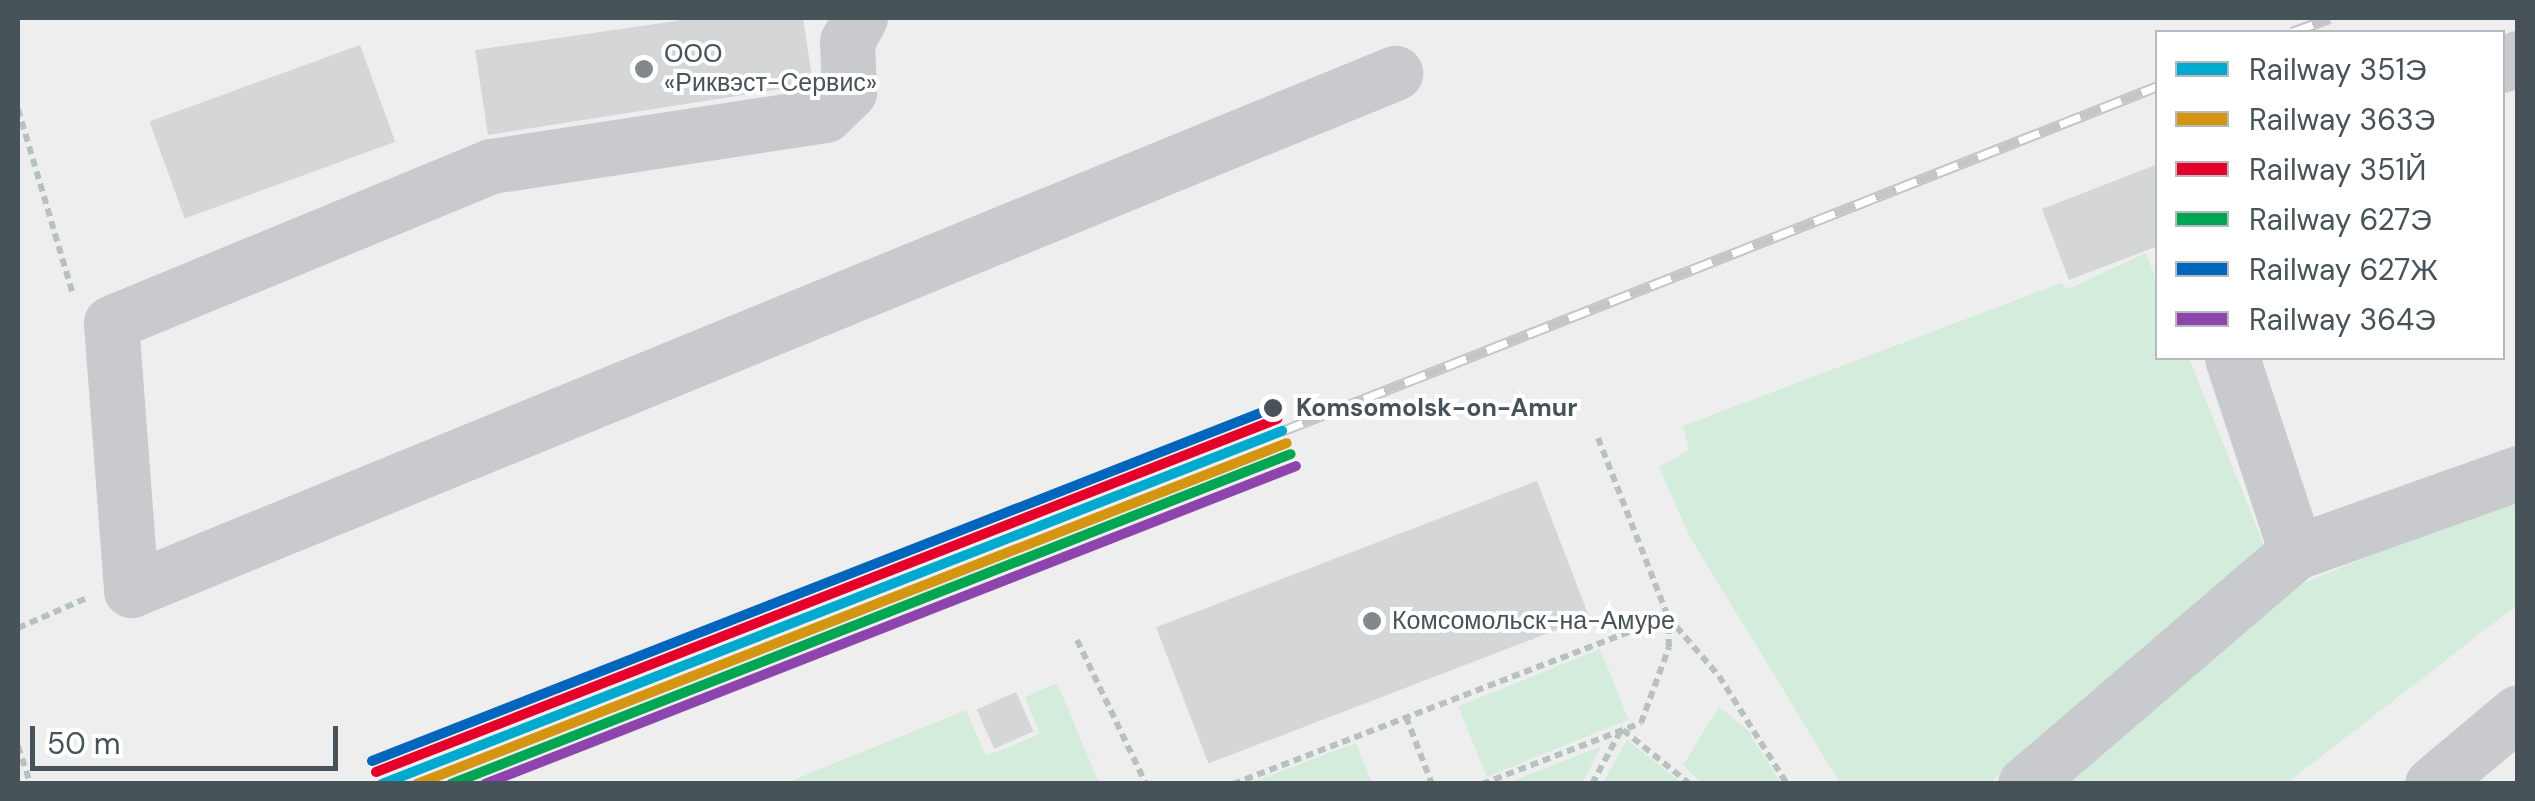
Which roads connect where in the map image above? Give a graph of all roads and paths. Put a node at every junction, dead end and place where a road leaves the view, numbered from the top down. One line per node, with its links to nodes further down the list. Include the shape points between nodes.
1 (860, 18): 2 (lane, via 847,41 848,92 825,115 491,166 112,323 132,590)
2 (1395, 74)
3 (2233, 360): 6 (lane)
4 (1598, 438): 7 (path)
5 (2518, 473): 6 (lane)
6 (2296, 552): 21 (lane)
7 (1668, 617): 10 (path); 11 (path, via 1669,647 1641,723); 20 (path, via 1719,676)
8 (1077, 640): 14 (path)
9 (2518, 712): 22 (lane)
10 (1406, 717): 15 (path); 16 (path)
11 (1622, 730): 17 (path); 18 (path); 19 (path)
12 (18, 746): 13 (path)
13 (30, 784)
14 (1146, 784)
15 (1233, 784)
16 (1432, 784)
17 (1482, 784)
18 (1592, 784)
19 (1690, 784)
20 (1788, 784)
21 (2024, 784)
22 (2432, 784)

